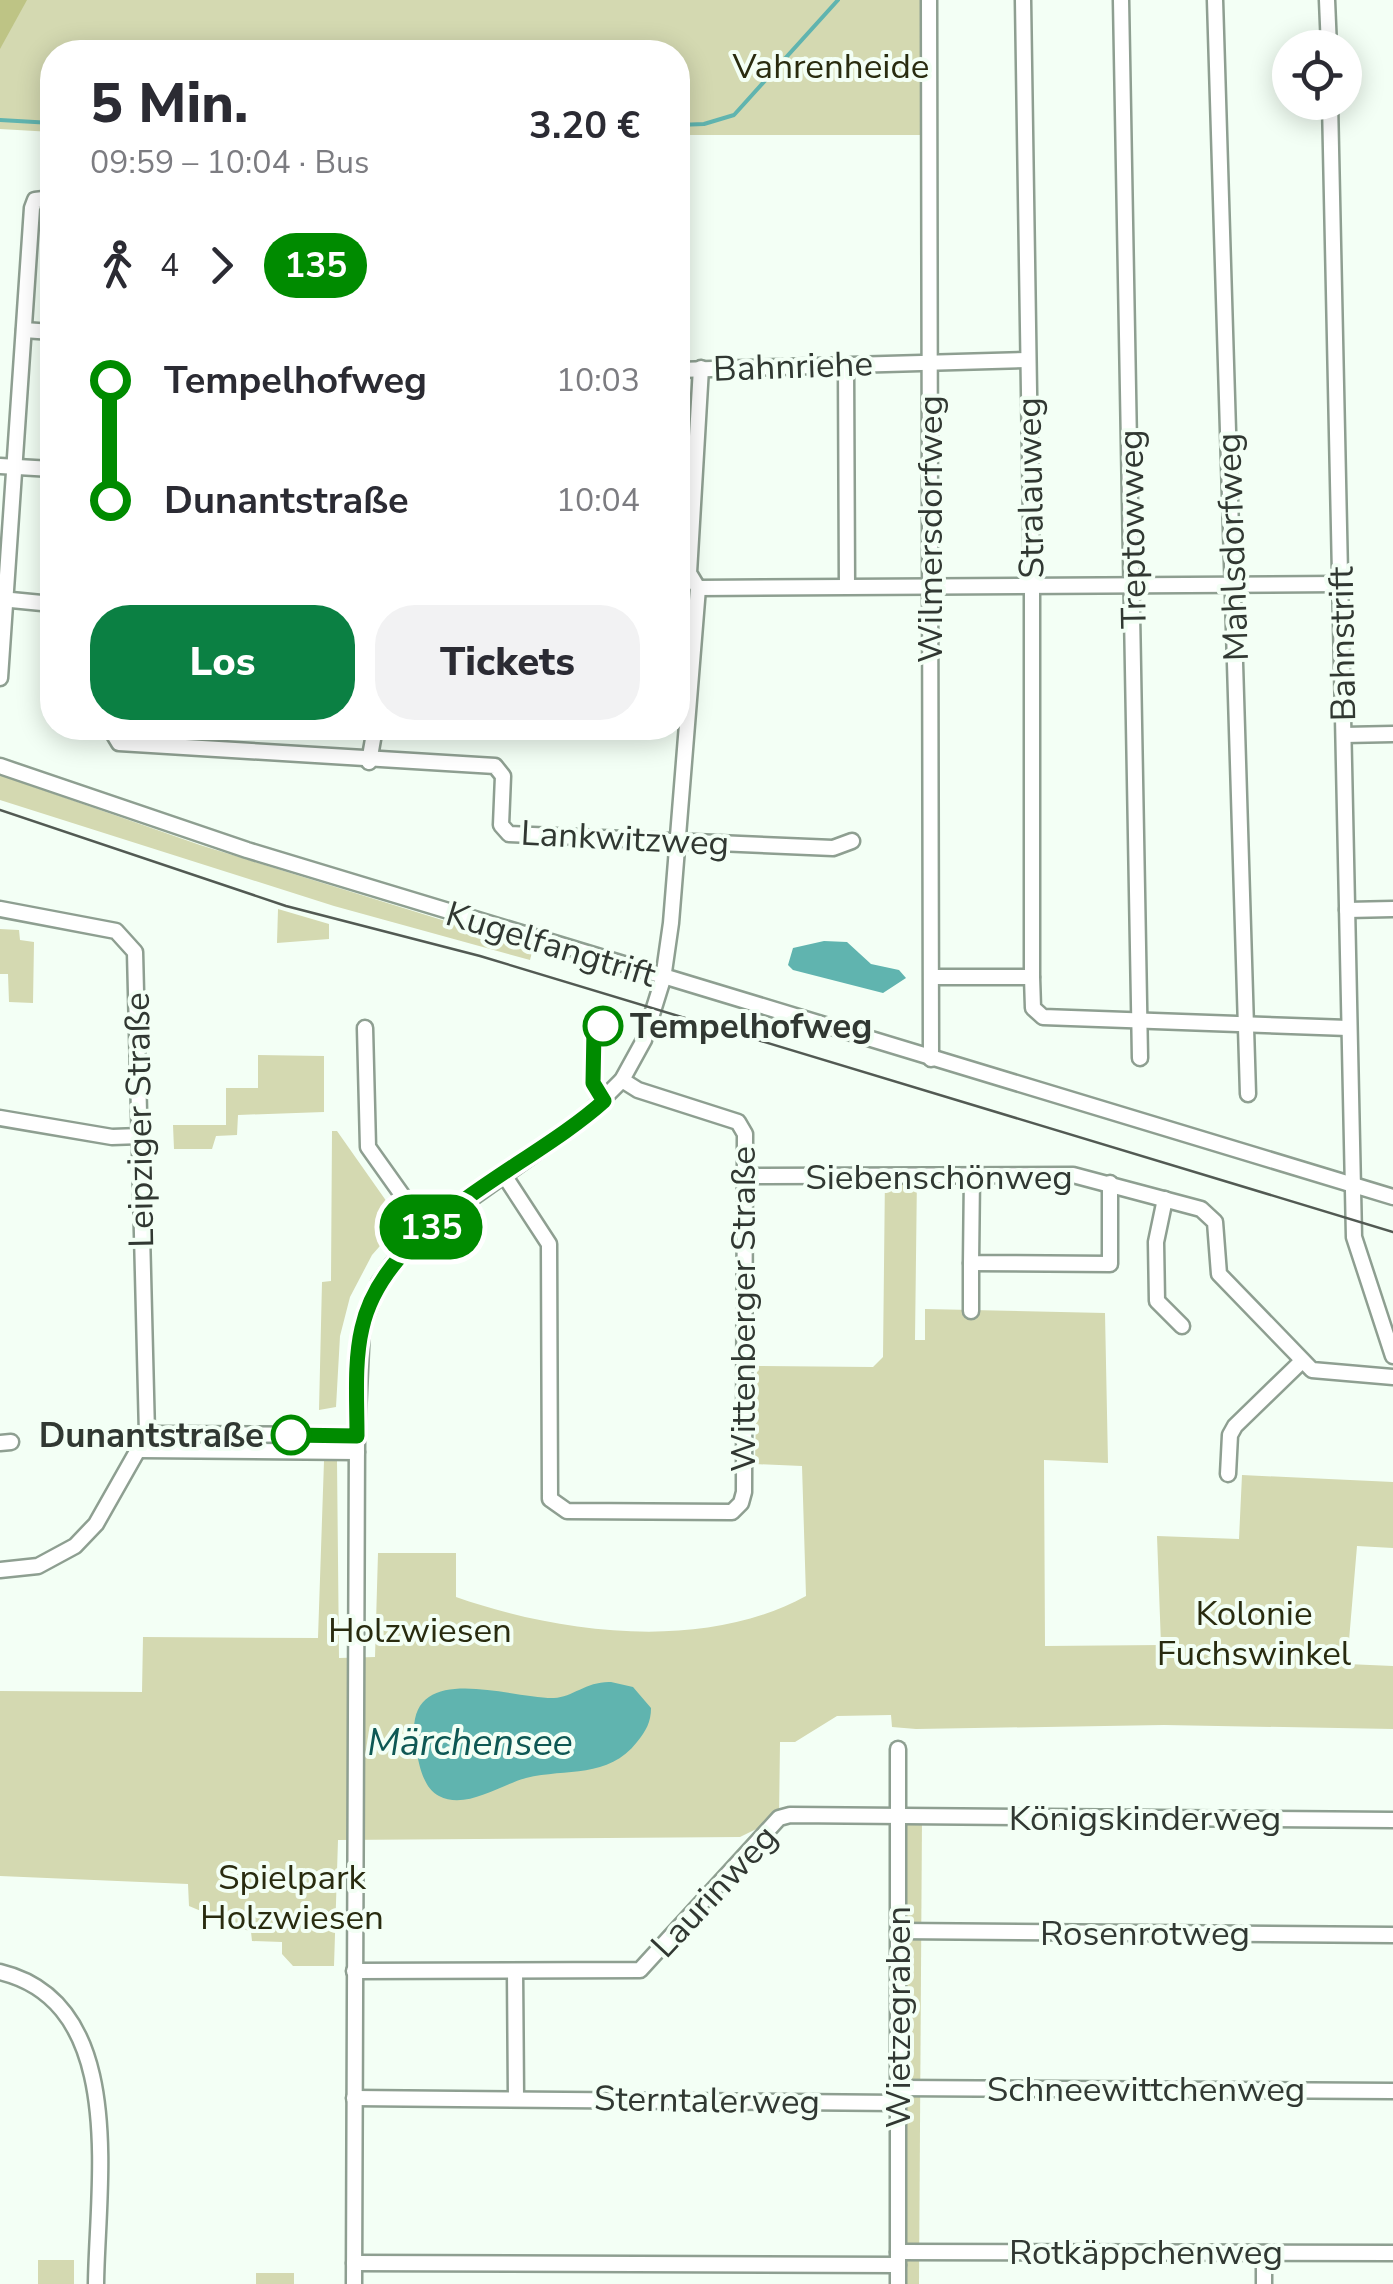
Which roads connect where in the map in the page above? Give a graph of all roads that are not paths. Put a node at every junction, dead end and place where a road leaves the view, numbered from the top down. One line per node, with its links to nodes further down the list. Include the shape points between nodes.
1 (929, 0): 12 (street, Wilmersdorfweg)
2 (1023, 0): 11 (street, Stralauweg)
3 (1121, 0): 25 (street, Treptowweg)
4 (1215, 0): 23 (street, Mahlsdorfweg)
5 (1328, 0): 6 (street)
6 (1328, 30)
7 (1330, 120): 20 (street, Bahnstrift)
8 (40, 199): 9 (street, via 34,200)
9 (24, 330): 10 (street); 17 (street)
10 (40, 331)
11 (1028, 360): 12 (street, Bahnriehe); 24 (street, Stralauweg)
12 (929, 362): 13 (street, Bahnriehe); 21 (street, Wilmersdorfweg)
13 (846, 364): 14 (street, Bahnriehe); 22 (street)
14 (701, 368): 15 (street, Bahnriehe); 16 (street)
15 (690, 369)
16 (690, 466)
17 (7, 467): 18 (street); 27 (street)
18 (40, 468)
19 (690, 576): 26 (street)
20 (1340, 584): 23 (street); 32 (street, Bahnstrift)
21 (930, 585): 22 (street); 24 (street); 44 (street, Wilmersdorfweg)
22 (846, 586): 26 (street)
23 (1234, 586): 25 (street); 47 (street, Mahlsdorfweg)
24 (1032, 587): 25 (street); 43 (street, Stralauweg)
25 (1133, 587): 46 (street, Treptowweg)
26 (698, 588): 29 (street)
27 (3, 600): 28 (street); 30 (street)
28 (40, 603)
29 (690, 621)
30 (0, 678)
31 (1393, 734): 32 (street)
32 (1344, 735): 41 (street, Bahnstrift)
33 (117, 740): 36 (street, Lankwitzweg)
34 (373, 740): 36 (street)
35 (681, 740): 39 (street)
36 (370, 760): 39 (street, Lankwitzweg, via 501,769 501,825 509,834)
37 (0, 766): 45 (street, Kugelfangtrift)
38 (852, 840): 39 (street, Lankwitzweg, via 834,848)
39 (677, 842): 45 (street)
40 (0, 910): 55 (street, Leipziger Straße, via 116,931 128,940 135,952)
41 (1346, 910): 42 (street); 49 (street, Bahnstrift)
42 (1393, 910)
43 (1032, 977): 44 (street); 46 (street, via 1036,1015)
44 (932, 978): 51 (street, Wilmersdorfweg)
45 (662, 979): 51 (street, Kugelfangtrift); 52 (street, via 644,1040)
46 (1139, 1020): 47 (street); 50 (street, Treptowweg)
47 (1246, 1023): 49 (street); 53 (street, Mahlsdorfweg)
48 (366, 1028): 63 (street, via 368,1148)
49 (1348, 1028): 60 (street, Bahnstrift)
50 (1140, 1058)
51 (931, 1059): 60 (street, Kugelfangtrift)
52 (622, 1080): 56 (street, via 582,1120); 57 (street, Wittenberger Straße, via 738,1122 745,1134)
53 (1248, 1094)
54 (0, 1118): 55 (street)
55 (140, 1136): 70 (street, Leipziger Straße)
56 (504, 1175): 57 (street, Wittenberger Straße, via 549,1244 550,1499 567,1512 710,1514 732,1512 744,1492); 63 (street)
57 (745, 1176): 58 (street, Siebenschönweg)
58 (972, 1176): 59 (street, Siebenschönweg, via 1073,1175); 64 (street)
59 (1110, 1183): 62 (street, Siebenschönweg); 64 (street, via 1110,1264)
60 (1353, 1184): 61 (street, Kugelfangtrift); 67 (street, Bahnstrift, via 1356,1249)
61 (1393, 1197)
62 (1165, 1199): 66 (street, via 1156,1242 1157,1301); 68 (street, Siebenschönweg, via 1210,1213 1219,1274)
63 (427, 1230): 71 (street, via 393,1263 368,1308 358,1349)
64 (971, 1263): 65 (street)
65 (971, 1311)
66 (1182, 1326)
67 (1393, 1356)
68 (1302, 1360): 69 (street, Siebenschönweg, via 1322,1373); 74 (street, via 1235,1426)
69 (1393, 1377)
70 (147, 1434): 71 (street); 72 (street)
71 (357, 1436): 73 (street)
72 (141, 1450): 73 (street); 75 (street, via 75,1546 38,1566)
73 (357, 1452): 81 (street)
74 (1228, 1474)
75 (0, 1570)
76 (898, 1750): 77 (street, Wietzegraben)
77 (898, 1816): 78 (street, Königskinderweg); 79 (street, Wietzegraben); 83 (street, Laurinweg, via 779,1818 640,1970)
78 (1393, 1820)
79 (898, 1931): 80 (street, Rosenrotweg); 85 (street, Wietzegraben)
80 (1393, 1935)
81 (354, 1971): 83 (street, Laurinweg); 86 (street)
82 (0, 1972): 92 (street, via 63,2007 97,2083)
83 (515, 1972): 87 (street)
84 (1393, 2090): 85 (street, Schneewittchenweg)
85 (898, 2095): 87 (street, Sterntalerweg); 90 (street, Wietzegraben)
86 (354, 2098): 87 (street, Sterntalerweg); 91 (street)
87 (516, 2098)
88 (1264, 2252): 89 (street, Rotkäppchenweg); 90 (street, Rotkäppchenweg); 95 (street)
89 (1393, 2253)
90 (898, 2259): 91 (street, Rotkäppchenweg); 94 (street, Wietzegraben)
91 (354, 2263): 93 (street)
92 (96, 2284)
93 (354, 2284)
94 (898, 2284)
95 (1264, 2284)

